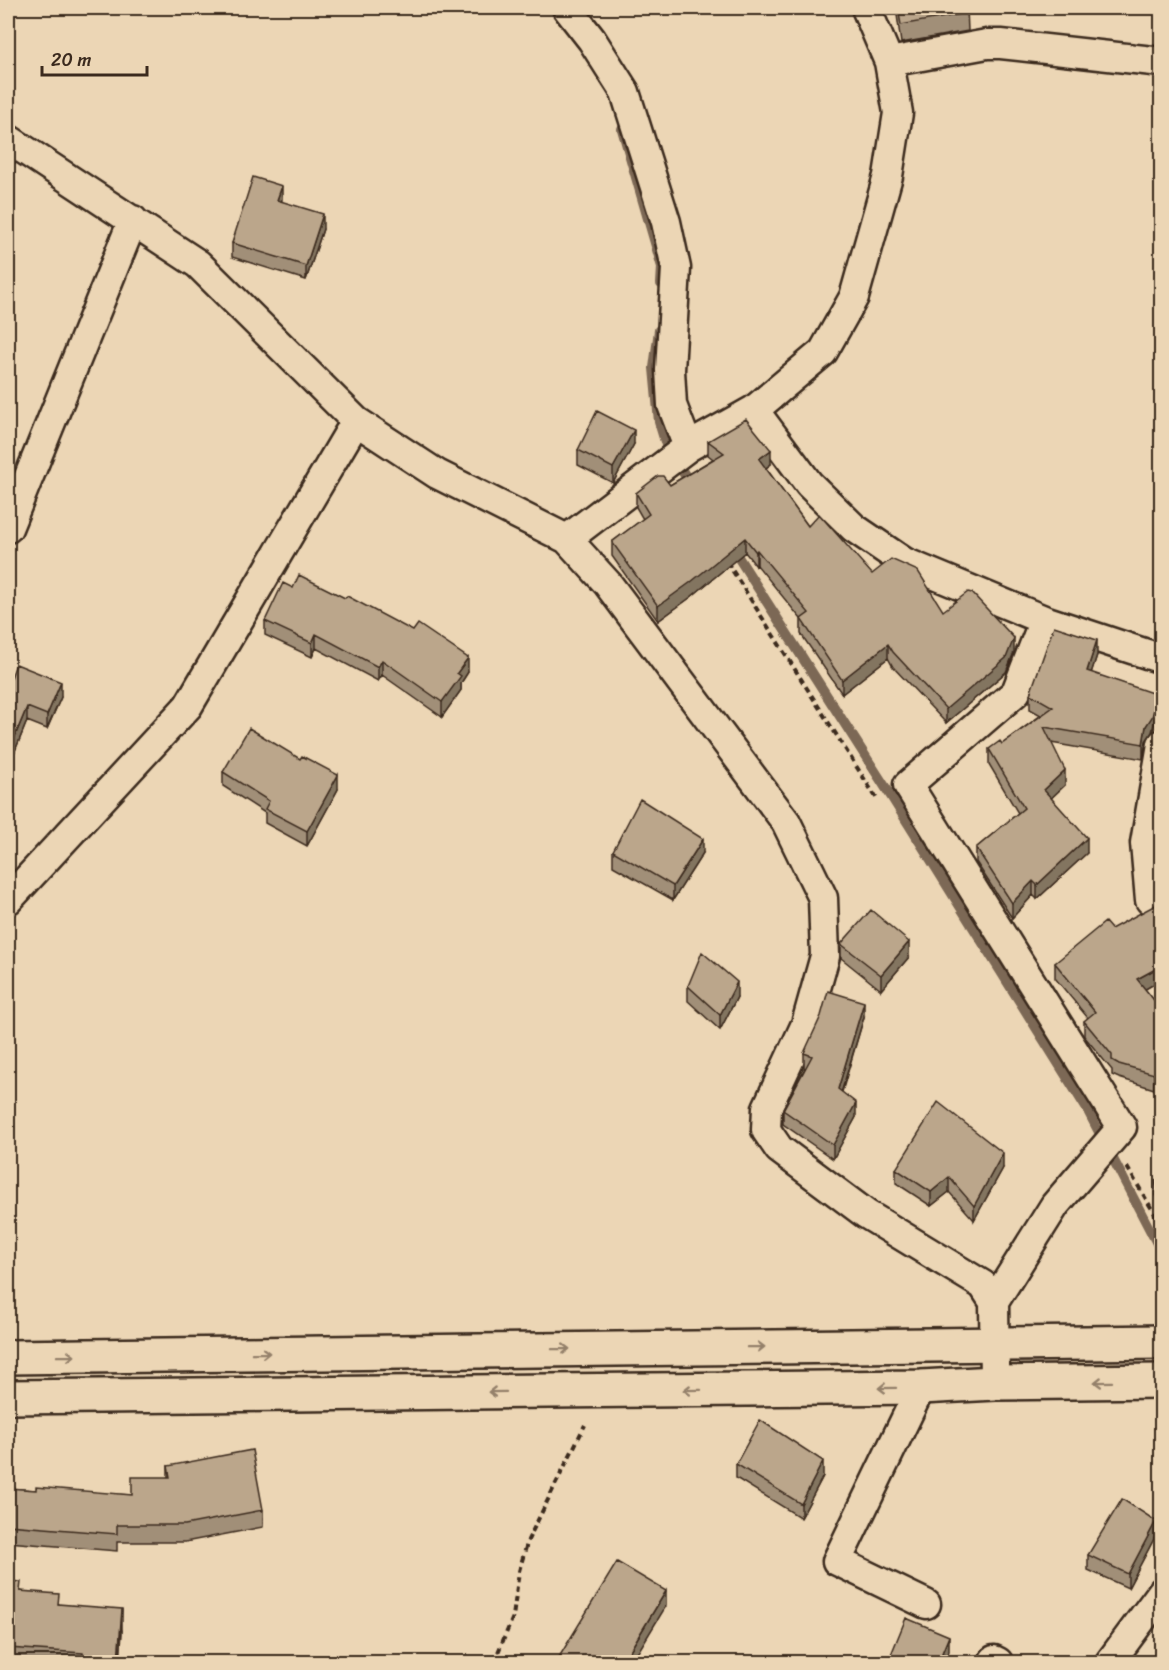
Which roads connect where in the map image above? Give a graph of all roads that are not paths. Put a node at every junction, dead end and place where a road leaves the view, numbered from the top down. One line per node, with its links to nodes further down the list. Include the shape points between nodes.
1 (567, 8): 9 (street, via 625,92 666,222 676,268 670,370)
2 (866, 8): 3 (street)
3 (889, 62): 4 (street, via 987,44); 7 (street, via 898,113 888,176 854,297 823,352)
4 (1161, 62)
5 (8, 139): 6 (street)
6 (134, 220): 8 (street, via 198,264); 10 (street)
7 (754, 410): 9 (street); 12 (street, via 809,484 854,528 904,562)
8 (356, 421): 11 (street, via 437,474); 15 (street, via 188,706)
9 (678, 455): 11 (street)
10 (8, 528)
11 (567, 539): 17 (street, via 608,584 786,822 823,898 825,956 806,1024 767,1108 766,1130 779,1149 866,1214 983,1285)
12 (1044, 620): 13 (street); 17 (street, via 1016,692 908,786 1122,1127 1055,1205)
13 (1161, 659)
14 (1161, 744): 16 (street, via 1145,843)
15 (8, 900)
16 (1150, 900)
17 (994, 1302): 19 (street)
18 (1161, 1342): 19 (street)
19 (994, 1344): 20 (street, one-way to 19); 22 (street)
20 (8, 1356)
21 (1161, 1381): 22 (street, one-way to 22)
22 (995, 1383): 23 (street)
23 (921, 1387): 24 (street, one-way to 24); 26 (street, via 837,1561)
24 (8, 1397)
25 (1161, 1592): 27 (street)
26 (926, 1604)
27 (1110, 1662)

